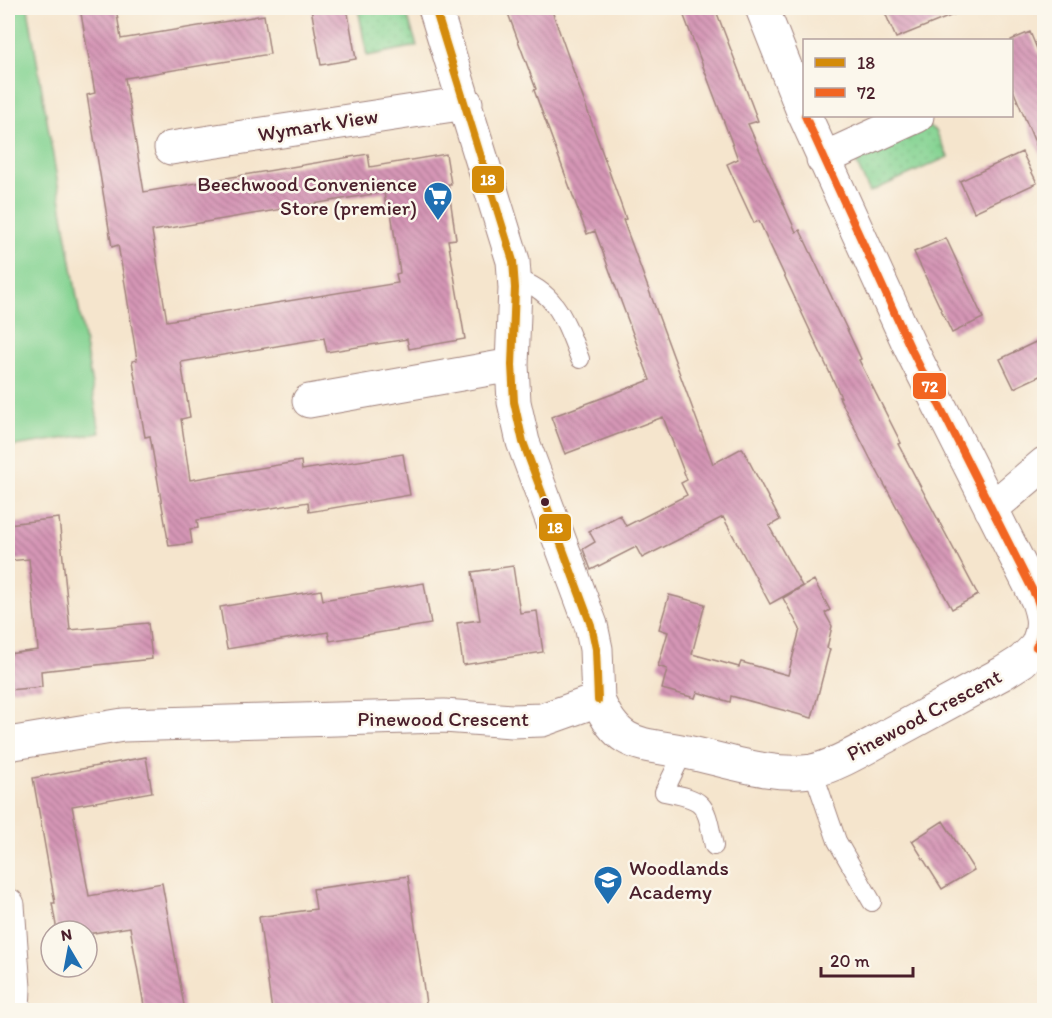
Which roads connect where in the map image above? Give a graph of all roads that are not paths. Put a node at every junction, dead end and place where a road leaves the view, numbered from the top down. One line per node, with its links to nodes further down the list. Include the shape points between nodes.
1 (435, 8): 3 (street)
2 (762, 8): 4 (street)
3 (466, 103): 7 (street, Wymark View); 9 (street, via 507,238)
4 (803, 110)
5 (806, 117): 8 (street)
6 (915, 117): 8 (street)
7 (171, 147)
8 (823, 159): 14 (street)
9 (514, 278): 10 (lane, via 528,283 556,305); 11 (street)
10 (580, 359)
11 (512, 365): 12 (street); 16 (street, via 514,402 523,442 591,626)
12 (309, 401)
13 (1044, 464): 14 (street)
14 (991, 509): 15 (street, via 1042,613)
15 (1040, 649): 19 (street, Pinewood Crescent, via 860,751)
16 (598, 700): 17 (street, Pinewood Crescent, via 542,720 444,716 123,725); 18 (street, Pinewood Crescent, via 606,720 618,733 644,746)
17 (8, 744)
18 (684, 751): 19 (street, Pinewood Crescent, via 779,771); 20 (lane, via 664,792 689,796 702,804)
19 (813, 771): 21 (lane, via 837,842)
20 (714, 846)
21 (872, 902)
22 (8, 905): 23 (street)
23 (14, 1011)

